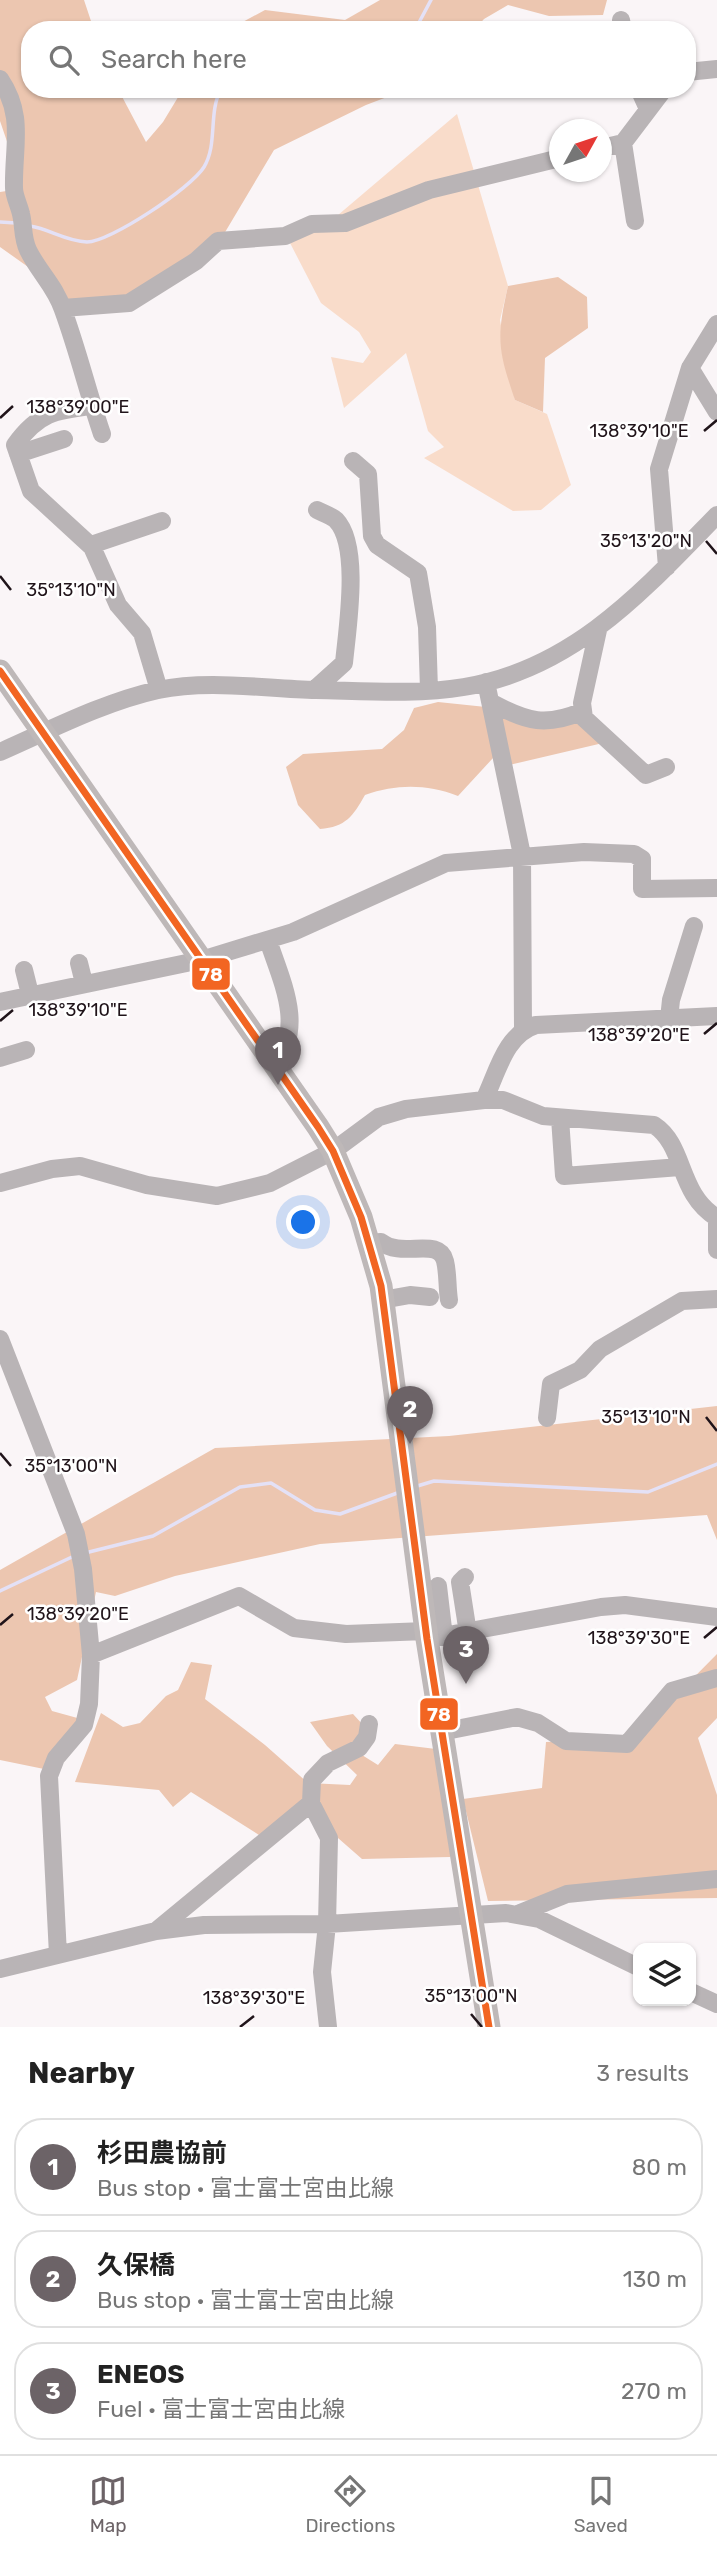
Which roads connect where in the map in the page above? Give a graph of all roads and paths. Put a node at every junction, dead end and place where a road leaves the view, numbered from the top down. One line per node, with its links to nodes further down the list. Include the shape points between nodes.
1 (717, 69): 2 (street)
2 (696, 71)
3 (0, 79): 11 (street, via 12,98 18,124)
4 (643, 98): 6 (street)
5 (657, 98): 6 (street)
6 (648, 109): 7 (street)
7 (623, 143): 8 (street); 12 (street)
8 (612, 146)
9 (0, 155): 11 (street, via 4,168)
10 (549, 160): 13 (street, via 429,190 345,223 312,224 285,236 218,242 129,303)
11 (14, 174): 13 (street, via 28,251)
12 (635, 221)
13 (63, 308): 16 (street)
14 (717, 324): 15 (street)
15 (690, 368): 17 (street); 26 (street, via 659,469)
16 (92, 406): 18 (street); 20 (street, via 54,411)
17 (717, 412)
18 (102, 434)
19 (64, 439): 20 (street)
20 (11, 447): 25 (street, via 31,491)
21 (353, 461): 32 (street, via 368,474 372,536 377,545 418,573 427,627)
22 (317, 510): 31 (street, via 336,519 344,533 350,606 344,663)
23 (717, 515): 26 (street)
24 (162, 521): 25 (street)
25 (90, 545): 30 (street, via 118,605 142,633)
26 (667, 567): 27 (street)
27 (598, 630): 29 (street, via 526,669); 34 (street)
28 (0, 671): 35 (main road)
29 (486, 682): 32 (street); 33 (street)
30 (159, 690): 31 (street, via 229,686); 35 (street)
31 (314, 690): 32 (street)
32 (429, 690)
33 (492, 703): 34 (street, via 517,716 546,723); 38 (street)
34 (583, 711): 37 (street, via 584,718 646,775)
35 (45, 733): 36 (street); 42 (main road)
36 (0, 751)
37 (666, 766)
38 (522, 855): 39 (street, via 635,854 642,859 642,890); 41 (street, via 446,863); 50 (street)
39 (717, 888)
40 (694, 926): 49 (street)
41 (268, 940): 42 (street); 53 (street, via 290,1023 286,1051)
42 (201, 960): 45 (street); 53 (main road)
43 (79, 963): 45 (street)
44 (24, 970): 46 (street)
45 (84, 983): 46 (street)
46 (30, 994): 47 (street)
47 (0, 1002)
48 (717, 1016): 49 (street)
49 (669, 1019): 50 (street)
50 (523, 1029): 54 (street, via 510,1044)
51 (26, 1050): 52 (street)
52 (0, 1058)
53 (274, 1064): 56 (main road)
54 (484, 1100): 55 (street, via 503,1100); 56 (street, via 406,1109 379,1117)
55 (559, 1118): 57 (street, via 654,1125 667,1133); 57 (street, via 564,1176)
56 (333, 1151): 58 (street, via 270,1183 217,1196 147,1185 80,1167 52,1169); 59 (main road)
57 (680, 1167): 60 (street, via 699,1203 717,1218)
58 (0, 1184)
59 (369, 1243): 63 (main road); 64 (street, via 381,1242 401,1251 435,1249 445,1259)
60 (717, 1250)
61 (430, 1297): 63 (street)
62 (717, 1298): 67 (street, via 682,1301 600,1349 580,1370 551,1384)
63 (382, 1300): 72 (main road, via 411,1519)
64 (449, 1300)
65 (0, 1339): 66 (street)
66 (5, 1374): 73 (street, via 80,1545)
67 (547, 1418)
68 (465, 1577): 71 (street, via 460,1582)
69 (438, 1586): 72 (street)
70 (717, 1617): 71 (street, via 601,1606)
71 (468, 1633): 72 (street)
72 (432, 1636): 73 (street, via 294,1628 239,1596); 76 (main road)
73 (91, 1655): 83 (street, via 84,1725 55,1758 49,1776)
74 (717, 1678): 76 (street, via 672,1691 627,1744 566,1741 538,1723 517,1717)
75 (369, 1724): 77 (street, via 359,1748 328,1763 312,1780)
76 (441, 1732): 80 (main road)
77 (311, 1803): 81 (street, via 329,1838); 82 (street)
78 (717, 1879): 79 (street, via 567,1894)
79 (520, 1913): 80 (street); 84 (street)
80 (472, 1916): 81 (street); 89 (main road)
81 (327, 1924): 82 (street, via 204,1925); 88 (street, via 321,1972)
82 (156, 1931): 83 (street)
83 (58, 1955): 85 (street)
84 (633, 1965)
85 (0, 1969)
86 (696, 1994): 87 (street)
87 (717, 2004)
88 (328, 2027)
89 (489, 2027)

